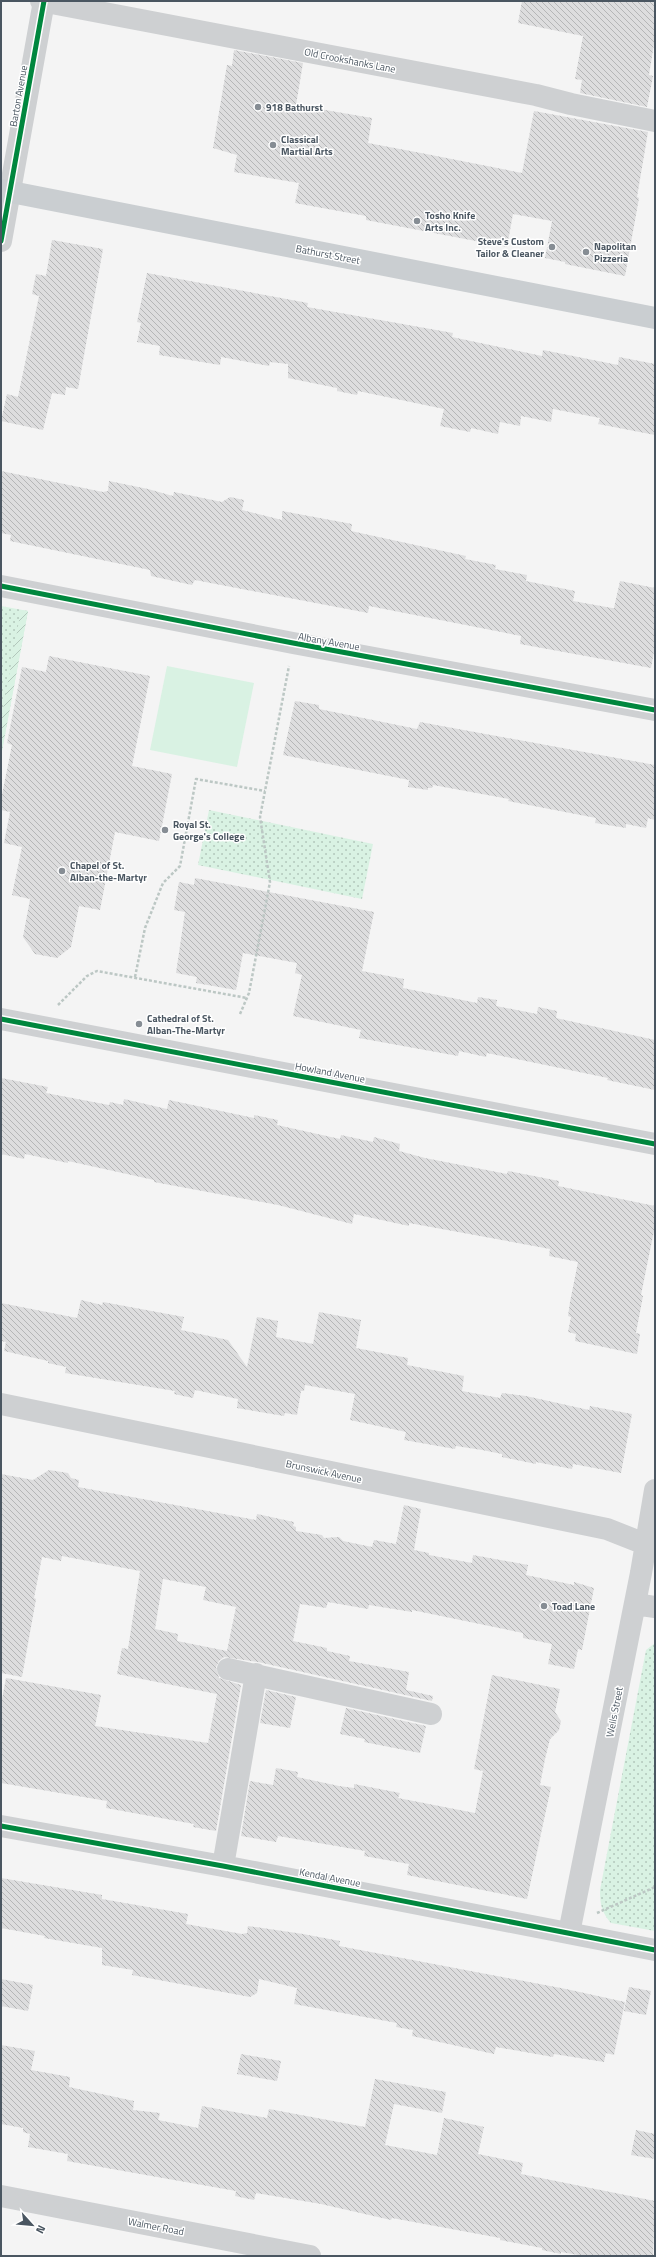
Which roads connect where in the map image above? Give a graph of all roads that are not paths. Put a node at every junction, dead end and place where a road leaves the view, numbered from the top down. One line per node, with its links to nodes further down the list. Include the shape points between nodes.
1 (43, 1): 2 (street, Old Crookshanks Lane, via 536,95); 3 (street, Barton Avenue)
2 (655, 121)
3 (6, 191): 4 (street, Barton Avenue); 5 (main road, Bathurst Street)
4 (1, 241)
5 (654, 313)
6 (1, 586): 7 (street, Albany Avenue)
7 (655, 710)
8 (1, 1018): 9 (street, Howland Avenue)
9 (655, 1144)
10 (1, 1404): 12 (street, Brunswick Avenue, via 607,1529)
11 (655, 1490): 12 (street, Wells Street)
12 (645, 1544): 13 (street, Wells Street)
13 (645, 1605): 19 (street, Wells Street)
14 (228, 1669): 15 (street)
15 (256, 1674): 16 (street); 18 (street)
16 (431, 1714)
17 (1, 1826): 18 (street, Kendal Avenue)
18 (223, 1866): 19 (street, Kendal Avenue)
19 (570, 1933): 20 (street, Kendal Avenue)
20 (655, 1950)
21 (1, 2196): 22 (street, Walmer Road)
22 (310, 2256)

